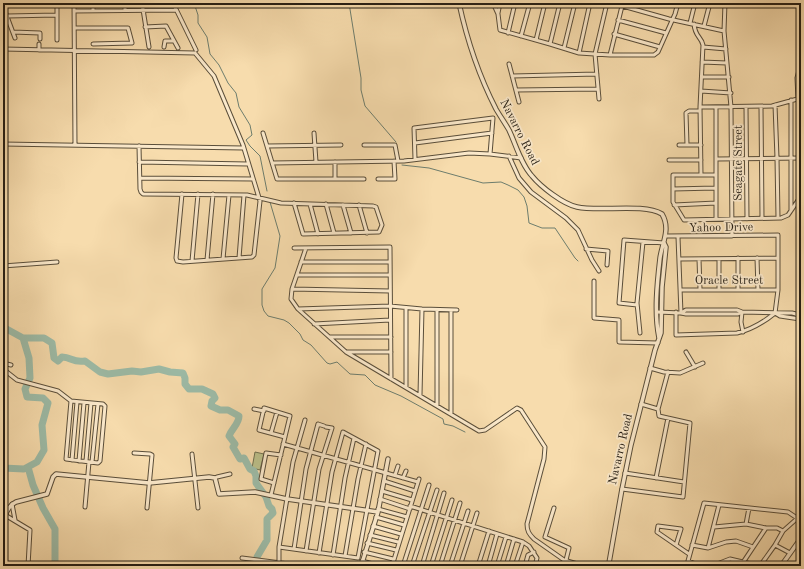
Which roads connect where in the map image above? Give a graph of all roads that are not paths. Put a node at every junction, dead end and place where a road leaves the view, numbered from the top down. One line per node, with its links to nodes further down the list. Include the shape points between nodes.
1 (57, 3): 31 (street)
2 (74, 3): 28 (street)
3 (93, 3): 29 (street)
4 (125, 3): 25 (street)
5 (142, 3): 26 (street)
6 (173, 3): 27 (street)
7 (459, 3): 112 (street, Navarro Road, via 470,48 484,84)
8 (493, 3): 30 (street)
9 (500, 3): 30 (street)
10 (515, 3): 42 (street)
11 (530, 3): 45 (street)
12 (545, 3): 49 (street)
13 (560, 3): 54 (street)
14 (575, 3): 61 (street)
15 (590, 3): 68 (street)
16 (607, 3): 69 (street)
17 (612, 3): 24 (street)
18 (667, 3): 22 (street)
19 (695, 3): 35 (street)
20 (710, 3): 37 (street)
21 (725, 3): 40 (street)
22 (678, 4): 33 (street)
23 (3, 6): 32 (street)
24 (622, 6): 33 (street); 34 (street)
25 (125, 10): 26 (street); 29 (street)
26 (142, 10): 27 (street); 38 (street)
27 (176, 10): 67 (street)
28 (74, 11): 29 (street); 39 (street)
29 (93, 11)
30 (498, 14): 42 (street, via 500,30)
31 (58, 15): 32 (street); 48 (street)
32 (7, 16): 41 (street)
33 (672, 19): 35 (street); 44 (street)
34 (618, 20): 43 (street); 44 (street)
35 (690, 23): 36 (street)
36 (694, 24): 37 (street); 59 (street)
37 (704, 26): 40 (street)
38 (145, 27): 50 (street, via 166,26); 56 (street)
39 (75, 28): 55 (street, via 128,28 132,43); 103 (street)
40 (724, 31): 63 (street)
41 (13, 32): 46 (street); 47 (street, via 40,33)
42 (508, 33): 45 (street)
43 (614, 34): 58 (street); 70 (street)
44 (666, 34): 58 (street)
45 (521, 36): 49 (street)
46 (14, 38)
47 (40, 39)
48 (57, 40)
49 (536, 40): 54 (street)
50 (174, 41): 57 (street, via 165,42); 60 (street)
51 (14, 44): 64 (street)
52 (39, 44): 65 (street)
53 (56, 44): 66 (street)
54 (550, 44): 61 (street)
55 (93, 47): 66 (street); 108 (street, via 195,53 214,76)
56 (149, 47)
57 (164, 47)
58 (660, 47): 70 (street, via 654,55)
59 (703, 47): 63 (street); 71 (street)
60 (178, 48)
61 (564, 48): 68 (street)
62 (3, 49): 64 (street)
63 (726, 49): 72 (street)
64 (13, 50): 65 (street)
65 (39, 50): 66 (street)
66 (56, 50)
67 (196, 50)
68 (579, 53): 69 (street)
69 (595, 54): 70 (street); 75 (street)
70 (610, 55)
71 (702, 62): 72 (street); 77 (street)
72 (727, 63): 78 (street)
73 (801, 63): 83 (street, via 797,78)
74 (508, 64): 76 (street)
75 (597, 74): 76 (street); 79 (street)
76 (512, 76): 80 (street)
77 (702, 76): 78 (street); 81 (street)
78 (728, 77): 82 (street)
79 (598, 88): 80 (street); 84 (street)
80 (516, 90): 86 (street)
81 (701, 91): 82 (street); 88 (street)
82 (731, 93): 90 (street)
83 (800, 98): 85 (street)
84 (599, 99)
85 (791, 100): 87 (street); 111 (street)
86 (519, 102)
87 (775, 105): 92 (street); 115 (street)
88 (700, 107): 89 (street); 93 (street)
89 (716, 107): 90 (street); 118 (street)
90 (731, 107): 91 (street); 119 (street)
91 (746, 107): 92 (street); 113 (street, Seagate Street)
92 (761, 107): 114 (street)
93 (700, 111): 101 (street, via 686,113); 102 (street)
94 (263, 133): 105 (street)
95 (314, 133): 106 (street)
96 (492, 133): 97 (street); 97 (street, via 493,118 414,128); 109 (street)
97 (414, 143): 117 (street)
98 (3, 144): 103 (street)
99 (364, 145): 122 (street, via 395,145)
100 (679, 145): 101 (street)
101 (686, 145): 102 (street)
102 (701, 145): 121 (street)
103 (75, 146): 104 (street)
104 (139, 146): 108 (street); 123 (street)
105 (267, 146): 106 (street); 126 (street)
106 (314, 146): 107 (street); 124 (street)
107 (341, 146)
108 (244, 148): 127 (street)
109 (490, 154): 110 (street); 117 (street, via 468,153)
110 (509, 156): 112 (street); 168 (street, via 519,178 540,200 572,223)
111 (791, 157): 115 (street); 116 (street); 151 (street)
112 (521, 158): 161 (street, Navarro Road, via 539,183 576,207 647,209 659,212 664,218)
113 (747, 158): 114 (street); 119 (street); 156 (street, Seagate Street)
114 (761, 158): 115 (street); 152 (street)
115 (777, 158): 153 (street)
116 (801, 158)
117 (415, 159): 122 (street)
118 (717, 159): 119 (street); 129 (street)
119 (731, 159): 155 (street)
120 (669, 160): 121 (street)
121 (701, 160): 128 (street)
122 (396, 161): 125 (street); 134 (street, via 395,179)
123 (139, 162): 127 (street); 130 (street)
124 (316, 162): 125 (street); 126 (street)
125 (335, 162): 132 (street)
126 (272, 163): 132 (street, via 277,179)
127 (248, 164): 131 (street)
128 (701, 175): 129 (street); 136 (street, via 673,175)
129 (716, 175): 135 (street)
130 (140, 178): 131 (street); 137 (street, via 140,192 143,194)
131 (253, 179): 143 (street)
132 (335, 179): 133 (street)
133 (364, 179)
134 (378, 179)
135 (715, 188): 136 (street); 145 (street)
136 (672, 189): 150 (street)
137 (182, 194): 138 (street); 178 (street, via 176,258 180,262)
138 (198, 194): 139 (street); 178 (street)
139 (213, 194): 140 (street); 177 (street)
140 (229, 195): 141 (street); 173 (street)
141 (244, 195): 143 (street); 169 (street)
142 (801, 196): 151 (street)
143 (258, 198): 144 (street); 169 (street, via 260,202 254,255)
144 (294, 203): 146 (street); 159 (street, via 303,234)
145 (716, 203): 150 (street); 154 (street)
146 (310, 204): 147 (street); 159 (street)
147 (326, 204): 148 (street); 160 (street)
148 (343, 204): 149 (street); 157 (street)
149 (359, 205): 158 (street); 158 (street, via 376,206 382,225 379,232)
150 (674, 205): 154 (street, via 684,220)
151 (791, 210): 153 (street)
152 (762, 218): 153 (street); 156 (street)
153 (778, 218)
154 (716, 219): 155 (street)
155 (732, 219): 156 (street); 162 (street)
156 (747, 219)
157 (351, 233): 158 (street); 160 (street)
158 (367, 233)
159 (318, 234): 160 (street)
160 (334, 234)
161 (666, 236): 163 (street, Yahoo Drive); 165 (street, Navarro Road)
162 (732, 236): 163 (street, Yahoo Drive); 172 (street, Yahoo Drive, via 778,235)
163 (678, 237): 174 (street)
164 (643, 242): 165 (street); 196 (street); 196 (street, via 624,240 619,303)
165 (664, 243): 204 (street, Navarro Road, via 666,246)
166 (294, 248): 167 (street)
167 (306, 248): 180 (street); 181 (street, via 390,248)
168 (586, 249): 182 (street, via 608,251); 184 (street)
169 (239, 258): 173 (street)
170 (738, 258): 171 (street); 176 (street); 190 (street)
171 (757, 258): 172 (street); 193 (street)
172 (778, 258): 194 (street)
173 (223, 259): 177 (street)
174 (679, 259): 175 (street); 192 (street)
175 (699, 259): 176 (street); 188 (street)
176 (719, 259): 189 (street)
177 (207, 260): 178 (street)
178 (192, 261)
179 (58, 262): 183 (street)
180 (301, 262): 181 (street); 185 (street)
181 (390, 262): 186 (street)
182 (607, 265)
183 (3, 266)
184 (599, 271)
185 (297, 275): 186 (street); 191 (street)
186 (390, 276): 195 (street)
187 (594, 281): 216 (street, via 594,318 619,320 619,342)
188 (700, 289): 189 (street, Oracle Street); 192 (street, Oracle Street)
189 (719, 289): 190 (street, Oracle Street)
190 (738, 289): 193 (street, Oracle Street)
191 (292, 290): 195 (street); 199 (street, via 291,299)
192 (681, 290): 206 (street)
193 (758, 290): 194 (street, Oracle Street)
194 (778, 290): 208 (street)
195 (390, 291): 197 (street)
196 (637, 305): 213 (street)
197 (390, 306): 198 (street); 199 (street); 210 (street)
198 (406, 308): 200 (street); 228 (street)
199 (298, 309): 211 (street)
200 (422, 309): 201 (street); 229 (street)
201 (438, 310): 202 (street); 236 (street)
202 (451, 310): 203 (street); 241 (street)
203 (457, 310)
204 (659, 312): 205 (street); 216 (street, Navarro Road, via 661,333)
205 (676, 312): 206 (street); 212 (street, via 676,335)
206 (681, 312): 207 (street)
207 (742, 312): 208 (street); 212 (street)
208 (775, 313): 209 (street, via 792,313); 212 (street)
209 (801, 319)
210 (390, 320): 211 (street); 215 (street)
211 (314, 324): 214 (street)
212 (743, 332)
213 (640, 334)
214 (330, 337): 215 (street); 217 (street)
215 (391, 337): 218 (street)
216 (658, 344): 224 (street, Navarro Road)
217 (346, 352): 218 (street); 227 (street)
218 (391, 352): 227 (street)
219 (686, 352): 223 (street)
220 (3, 363): 222 (street)
221 (703, 363): 223 (street)
222 (11, 365)
223 (695, 366): 226 (street, via 680,373)
224 (650, 368): 226 (street); 235 (street, Navarro Road)
225 (3, 369): 230 (street, via 14,378 55,389)
226 (668, 372): 238 (street)
227 (391, 378): 228 (street)
228 (406, 387): 229 (street)
229 (420, 395): 236 (street)
230 (71, 401): 231 (street); 257 (street, via 65,458)
231 (77, 402): 232 (street); 257 (street)
232 (84, 403): 233 (street); 258 (street)
233 (91, 403): 234 (street); 259 (street)
234 (98, 404): 259 (street); 259 (street, via 105,406 99,462)
235 (641, 404): 238 (street); 266 (street, Navarro Road)
236 (437, 406): 241 (street)
237 (254, 409): 239 (street)
238 (658, 409): 242 (street, via 658,416)
239 (264, 411): 240 (street, via 264,408); 244 (street, via 259,430)
240 (276, 412): 244 (street); 245 (street, via 290,416)
241 (451, 414): 355 (street, via 479,431 485,430 517,408 521,410 545,447 527,530 534,539)
242 (668, 418): 273 (street); 275 (street, via 690,423)
243 (305, 420): 249 (street)
244 (271, 433): 245 (street)
245 (285, 437): 247 (street)
246 (354, 438): 248 (street); 255 (street, via 343,432); 260 (street)
247 (284, 444): 249 (street); 253 (street)
248 (366, 444): 261 (street); 263 (street, via 378,451)
249 (297, 447): 250 (street); 285 (street)
250 (311, 451): 254 (street); 254 (street, via 318,424 332,428); 287 (street)
251 (134, 453): 276 (street, via 152,455)
252 (192, 454): 270 (street)
253 (281, 455): 277 (street); 277 (street, via 266,453 262,479)
254 (323, 455): 255 (street); 290 (street)
255 (336, 458): 260 (street); 293 (street)
256 (388, 459): 265 (street)
257 (72, 460): 258 (street)
258 (79, 461): 259 (street)
259 (89, 462): 269 (street)
260 (349, 462): 261 (street); 296 (street)
261 (361, 465): 263 (street); 299 (street)
262 (398, 466): 268 (street)
263 (374, 469): 265 (street); 303 (street)
264 (406, 471): 272 (street)
265 (385, 472): 268 (street); 274 (street)
266 (625, 473): 273 (street); 279 (street, Navarro Road)
267 (230, 474): 271 (street)
268 (395, 475): 272 (street)
269 (88, 477): 276 (street); 292 (street, via 56,474 47,494); 295 (street)
270 (194, 478): 271 (street); 276 (street); 298 (street)
271 (215, 478): 284 (street, via 219,494 255,492)
272 (403, 478): 282 (street, via 419,480)
273 (656, 478): 275 (street)
274 (384, 481): 281 (street); 282 (street)
275 (684, 482): 279 (street, via 683,497)
276 (150, 483): 297 (street)
277 (274, 483): 284 (street)
278 (429, 485): 304 (street)
279 (622, 489): 381 (street, Navarro Road)
280 (437, 490): 307 (street)
281 (382, 491): 286 (street); 288 (street)
282 (415, 491): 288 (street)
283 (444, 493): 309 (street)
284 (271, 495): 285 (street)
285 (287, 499): 287 (street); 340 (street)
286 (380, 499): 300 (street); 305 (street)
287 (301, 500): 290 (street); 342 (street)
288 (412, 500): 300 (street)
289 (452, 500): 314 (street)
290 (314, 503): 293 (street); 344 (street)
291 (460, 503): 317 (street)
292 (12, 504): 311 (street); 316 (street)
293 (327, 505): 296 (street); 347 (street)
294 (720, 505): 302 (street); 323 (street); 337 (street, via 704,503)
295 (85, 507)
296 (340, 507): 299 (street); 350 (street)
297 (147, 508)
298 (198, 508)
299 (353, 508): 303 (street); 351 (street)
300 (410, 508): 304 (street); 313 (street)
301 (554, 508): 355 (street, via 545,538 569,548)
302 (749, 508): 315 (street, via 788,512); 319 (street)
303 (366, 510): 305 (street); 351 (street, via 358,558)
304 (421, 510): 307 (street); 366 (street)
305 (378, 511): 312 (street); 313 (street)
306 (468, 511): 318 (street)
307 (430, 512): 309 (street); 367 (street)
308 (477, 514): 322 (street)
309 (438, 515): 314 (street); 368 (street)
310 (801, 515): 315 (street)
311 (4, 517): 316 (street)
312 (376, 517): 320 (street); 321 (street)
313 (407, 517): 320 (street)
314 (446, 518): 317 (street); 369 (street)
315 (797, 518): 326 (street)
316 (15, 520): 360 (street, via 30,530)
317 (455, 520): 318 (street); 370 (street)
318 (463, 523): 322 (street); 371 (street)
319 (746, 524): 323 (street); 324 (street)
320 (404, 525): 327 (street)
321 (373, 526): 327 (street); 329 (street)
322 (474, 526): 325 (street); 372 (street)
323 (714, 527): 341 (street)
324 (766, 528): 326 (street); 339 (street)
325 (489, 531): 328 (street); 373 (street)
326 (783, 531): 338 (street)
327 (401, 534): 333 (street)
328 (497, 534): 330 (street); 374 (street)
329 (370, 535): 333 (street); 335 (street)
330 (506, 537): 332 (street); 375 (street)
331 (801, 538): 348 (street)
332 (514, 539): 334 (street); 376 (street)
333 (398, 542): 343 (street)
334 (523, 542): 346 (street); 377 (street)
335 (367, 543): 343 (street); 345 (street)
336 (676, 545): 336 (street, via 657,532 658,526 681,529); 349 (street)
337 (692, 545): 341 (street); 349 (street)
338 (775, 545): 348 (street); 357 (street, via 760,566)
339 (753, 547): 341 (street, via 736,541); 357 (street)
340 (279, 548): 342 (street); 358 (street)
341 (708, 548)
342 (294, 549): 344 (street)
343 (396, 550): 354 (street)
344 (306, 551): 347 (street)
345 (364, 552): 354 (street); 356 (street)
346 (534, 552): 378 (street, via 528,555); 379 (street, via 537,558)
347 (319, 553): 350 (street)
348 (790, 553): 384 (street)
349 (689, 554): 382 (street, via 688,560)
350 (333, 555): 351 (street)
351 (345, 556)
352 (242, 558): 353 (street)
353 (253, 560): 358 (street); 361 (street)
354 (393, 560): 365 (street)
355 (566, 560): 380 (street)
356 (362, 561): 363 (street); 364 (street)
357 (744, 561): 383 (street, via 730,558)
358 (279, 563): 359 (street)
359 (289, 565): 362 (street)
360 (28, 566)
361 (253, 566)
362 (304, 566)
363 (361, 566)
364 (380, 566)
365 (392, 566)
366 (403, 566)
367 (412, 566)
368 (422, 566)
369 (431, 566)
370 (440, 566)
371 (450, 566)
372 (460, 566)
373 (478, 566)
374 (488, 566)
375 (497, 566)
376 (506, 566)
377 (515, 566)
378 (525, 566)
379 (535, 566)
380 (584, 566)
381 (608, 566)
382 (701, 566)
383 (712, 566)
384 (781, 566)

